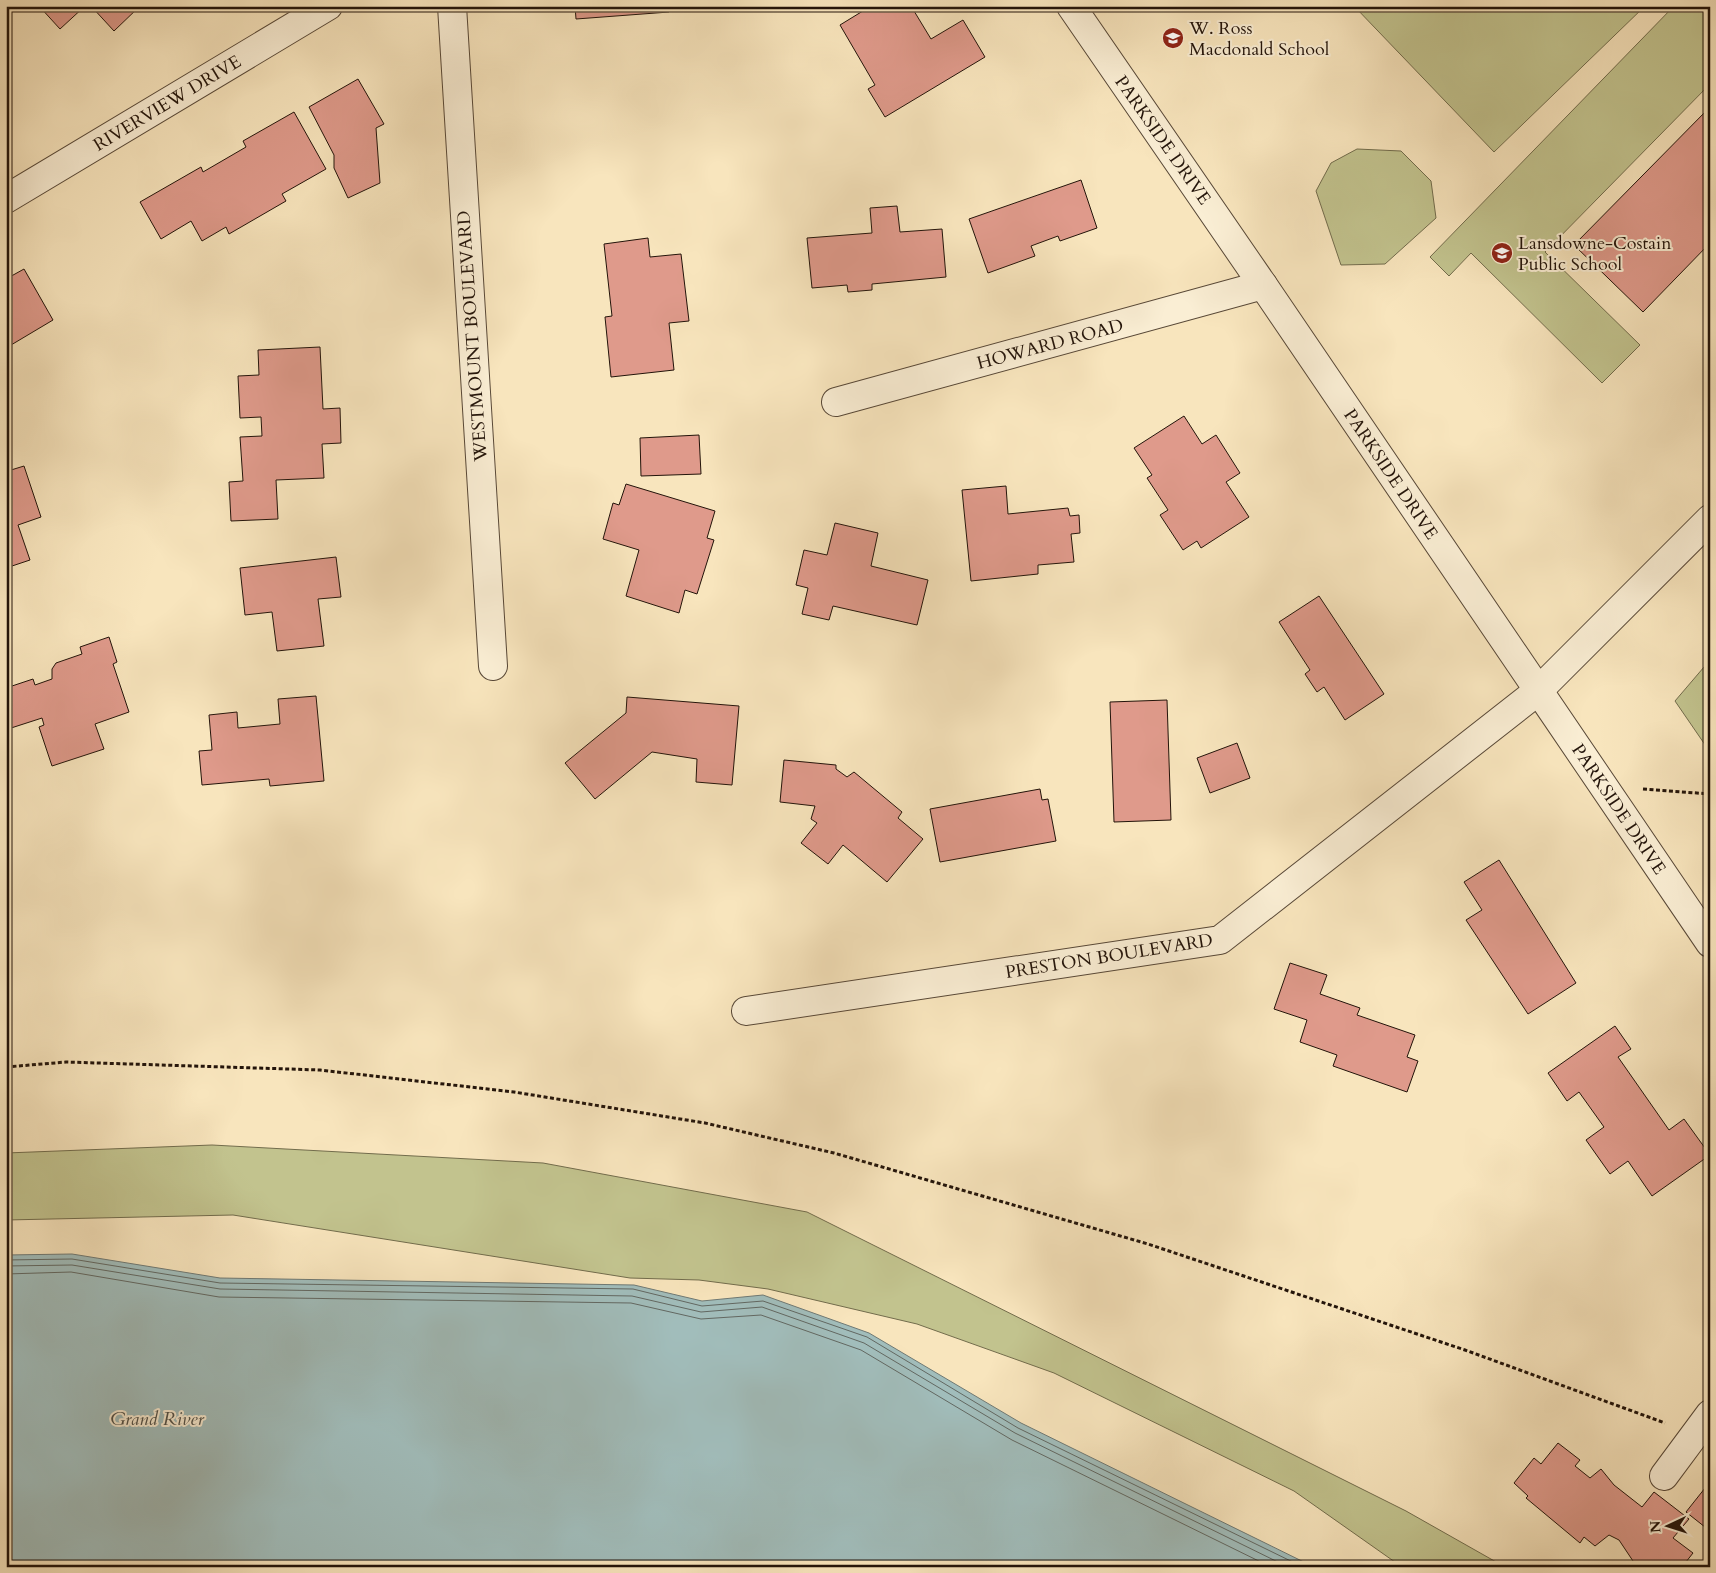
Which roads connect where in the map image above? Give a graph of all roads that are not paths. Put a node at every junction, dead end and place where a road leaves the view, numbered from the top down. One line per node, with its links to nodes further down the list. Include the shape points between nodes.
1 (328, 6): 4 (street, RIVERVIEW DRIVE)
2 (452, 6): 8 (street, WESTMOUNT BOULEVARD)
3 (1071, 6): 5 (street, PARKSIDE DRIVE)
4 (6, 199)
5 (1263, 285): 6 (street, HOWARD ROAD); 9 (street, PARKSIDE DRIVE)
6 (836, 402)
7 (1710, 518): 9 (street, PRESTON BOULEVARD)
8 (493, 666)
9 (1538, 691): 10 (street, PARKSIDE DRIVE); 11 (street, PRESTON BOULEVARD, via 1220,940)
10 (1710, 943)
11 (746, 1010)
12 (1702, 1424): 13 (street)
13 (1664, 1476)

